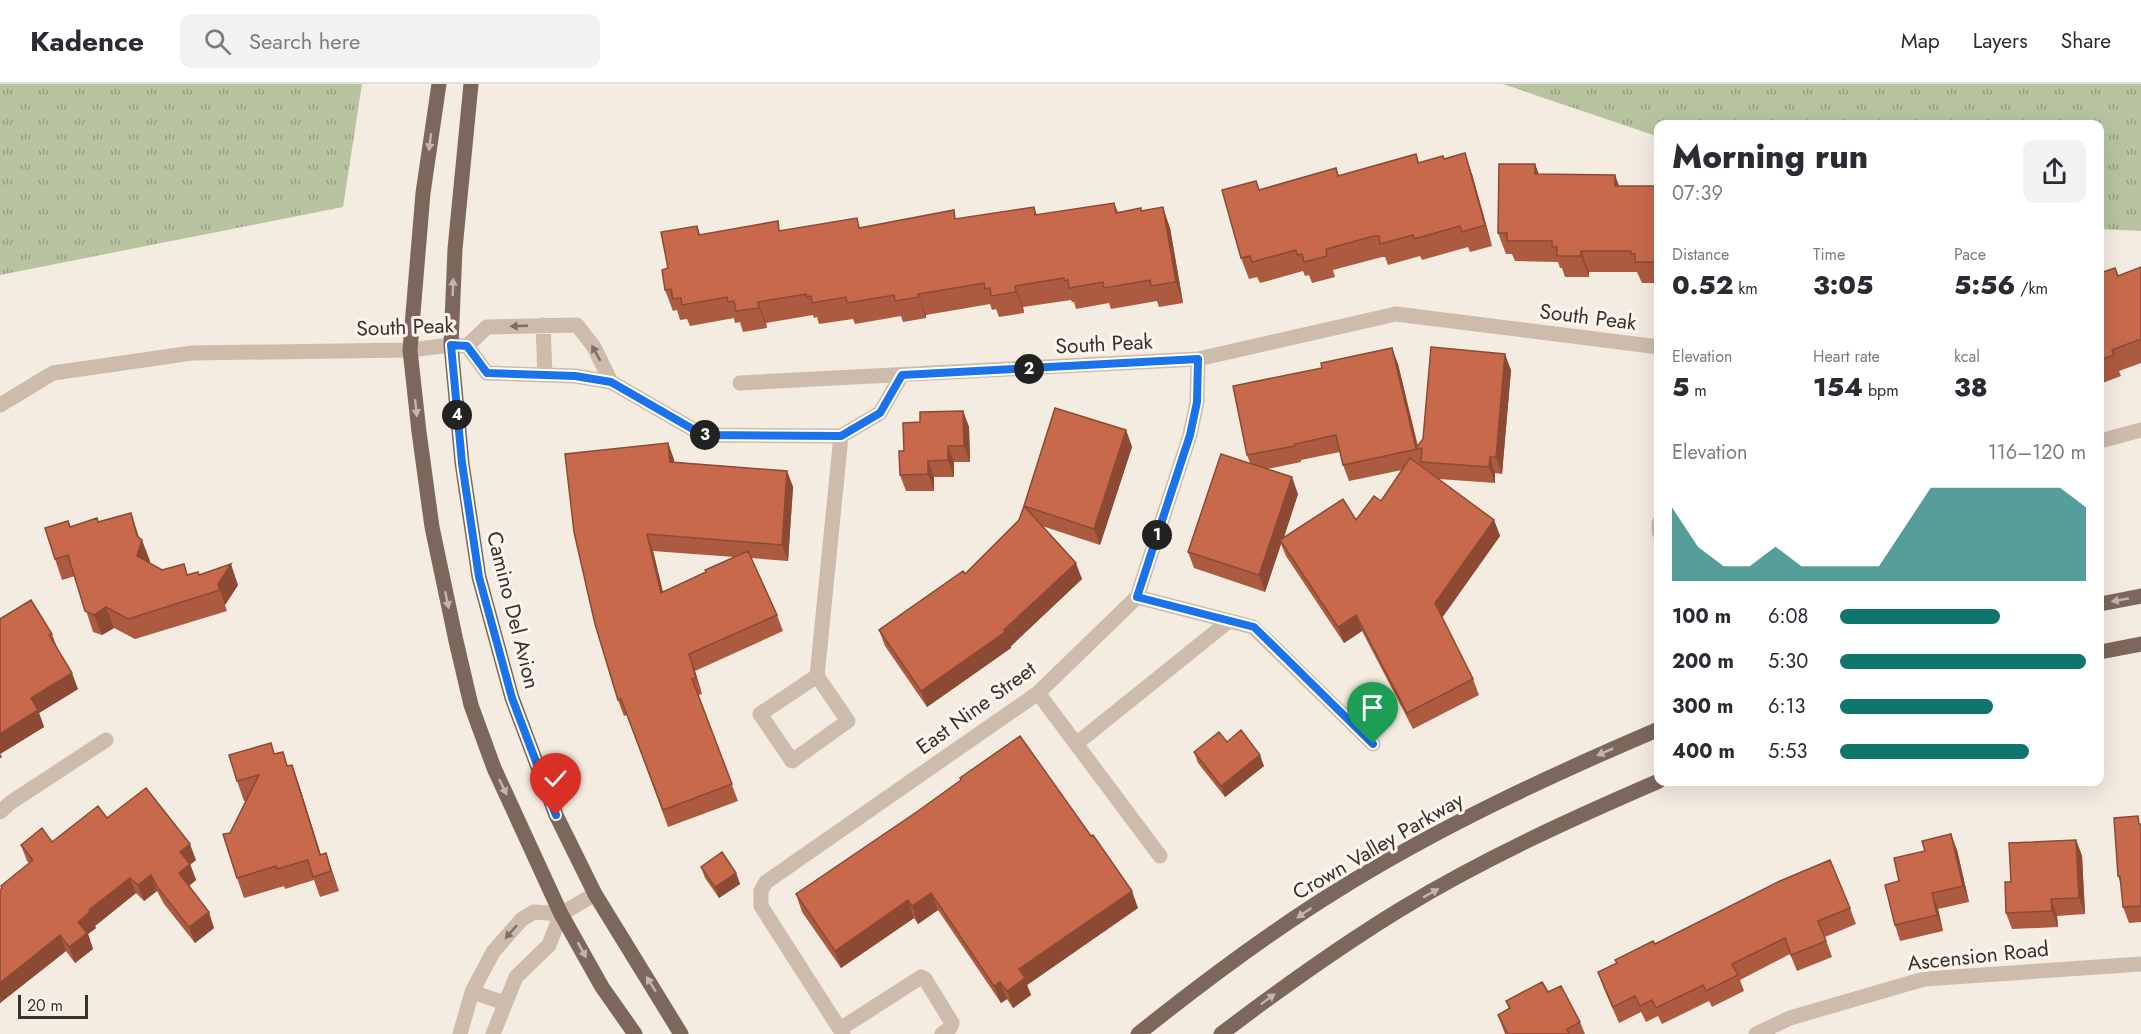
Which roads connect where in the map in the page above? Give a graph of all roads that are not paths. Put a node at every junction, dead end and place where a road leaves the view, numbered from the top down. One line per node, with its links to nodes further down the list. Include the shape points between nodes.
1 (439, 84): 7 (main road, one-way to 7, via 423,193)
2 (471, 84): 4 (main road, Camino Del Avion, one-way to 2, via 455,249)
3 (543, 325): 5 (street, one-way to 5, via 487,327); 9 (street); 11 (street, one-way to 3, via 594,347 577,325)
4 (451, 345): 5 (street, South Peak); 7 (street, South Peak); 32 (main road, Camino Del Avion, via 462,463 479,577 512,698 556,815)
5 (467, 346): 9 (street, South Peak, via 487,373)
6 (1654, 346): 8 (street, South Peak, via 1396,314)
7 (410, 350): 13 (street, South Peak, via 192,353 53,373); 33 (main road, one-way to 33, via 432,527 471,705 494,768)
8 (1198, 359): 10 (street, South Peak); 18 (street, East Nine Street, via 1197,402 1190,435)
9 (545, 375): 11 (street, South Peak)
10 (902, 375): 12 (street, South Peak); 15 (street, via 880,413)
11 (611, 382): 15 (street, South Peak, via 703,435)
12 (740, 383)
13 (0, 405)
14 (2141, 430): 16 (street)
15 (841, 436): 23 (street)
16 (2104, 440)
17 (2141, 596): 19 (main road, one-way to 19)
18 (1137, 597): 20 (street); 24 (street, East Nine Street)
19 (2104, 603)
20 (1229, 621): 27 (street); 28 (street, via 1254,627)
21 (2141, 644): 22 (main road)
22 (2104, 651)
23 (817, 676): 23 (street, via 760,714 792,761 848,721)
24 (1038, 693): 27 (street); 37 (street, East Nine Street, via 766,882 761,891 761,906)
25 (1654, 731): 43 (main road, Crown Valley Parkway, one-way to 43, via 1448,827 1338,890)
26 (106, 740): 30 (street)
27 (1076, 744): 31 (street)
28 (1373, 744)
29 (1654, 783): 44 (main road, one-way to 29, via 1403,908 1541,833)
30 (0, 812)
31 (1160, 856)
32 (595, 894): 33 (street); 41 (main road, Camino Del Avion, one-way to 32)
33 (561, 914): 35 (street, one-way to 35, via 534,912 522,919 494,952); 36 (street, via 549,945 516,977); 40 (main road, one-way to 40, via 602,987)
34 (2141, 964): 45 (street, Ascension Road, via 1924,979 1800,1015)
35 (472, 992): 36 (street); 38 (street)
36 (505, 1003): 39 (street)
37 (842, 1031): 42 (street, East Nine Street, via 921,977 926,979 952,1023)
38 (460, 1034)
39 (493, 1034)
40 (635, 1034)
41 (681, 1034)
42 (942, 1034)
43 (1138, 1034)
44 (1221, 1034)
45 (1756, 1034)

